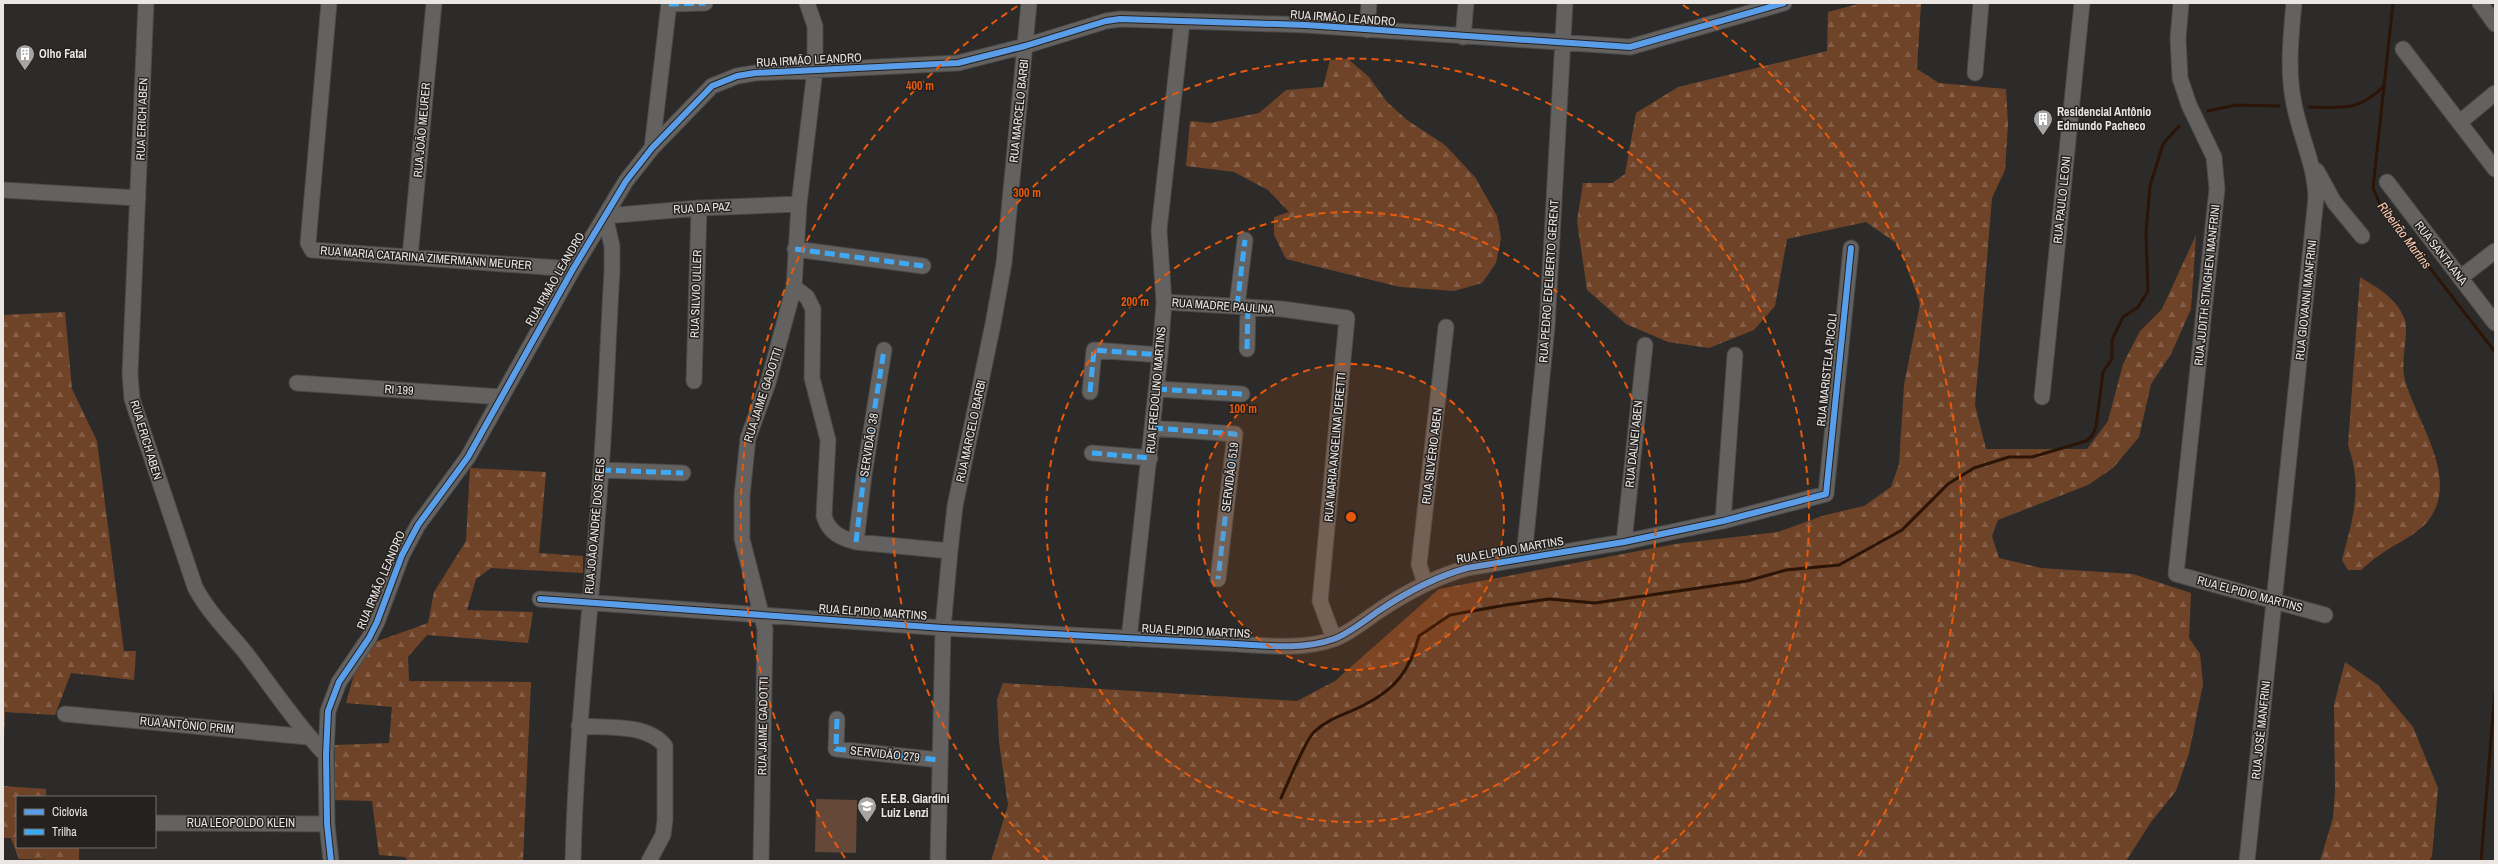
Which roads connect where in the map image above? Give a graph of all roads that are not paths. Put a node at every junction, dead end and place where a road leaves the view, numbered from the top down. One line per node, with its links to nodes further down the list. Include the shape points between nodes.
1 (146, 3): 35 (street, RUA ERICH ABEN)
2 (329, 3): 44 (street, RUA MARIA CATARINA ZIMERMANN MEURER, via 308,243 312,250 321,252)
3 (434, 3): 44 (street, RUA JOÃO MEURER)
4 (669, 3): 5 (street); 30 (street)
5 (705, 3)
6 (807, 3): 20 (street, RUA JAIME GADOTTI)
7 (816, 3): 20 (street)
8 (1029, 3): 24 (street, RUA MARCELO BARBI)
9 (1369, 3): 21 (street)
10 (1466, 3): 22 (street)
11 (1565, 3): 23 (street, RUA PEDRO EDELBERTO GERENT)
12 (1784, 3): 23 (street, RUA IRMÃO LEANDRO, via 1630,47)
13 (1981, 3): 27 (street)
14 (2082, 3): 65 (street, RUA PAULO LEONI)
15 (2181, 3): 77 (street, RUA JUDITH STINGHEN MANFRINI, via 2178,38 2180,78 2189,105 2214,157 2217,189)
16 (2294, 3): 31 (street, RUA GIOVANNI MANFRINI, via 2290,48 2292,87 2298,120)
17 (2480, 3): 19 (street)
18 (1182, 22): 21 (street, RUA IRMÃO LEANDRO, via 1306,25); 24 (street, RUA IRMÃO LEANDRO, via 1113,20); 49 (street, RUA FREDOLINO MARTINS, via 1159,230)
19 (2495, 24)
20 (814, 26): 26 (street, RUA JAIME GADOTTI)
21 (1367, 30): 22 (street, RUA IRMÃO LEANDRO)
22 (1463, 37): 23 (street, RUA IRMÃO LEANDRO)
23 (1562, 44): 76 (street, RUA PEDRO EDELBERTO GERENT, via 1547,327)
24 (1025, 46): 26 (street, RUA IRMÃO LEANDRO, via 958,63); 75 (street, RUA MARCELO BARBI, via 1002,276 955,506)
25 (2402, 49): 29 (street)
26 (815, 70): 30 (street, RUA IRMÃO LEANDRO, via 755,73 723,80 705,92); 36 (street, RUA JAIME GADOTTI)
27 (1975, 73)
28 (2495, 93): 29 (street)
29 (2460, 122): 32 (street)
30 (652, 148): 38 (street, RUA IRMÃO LEANDRO, via 626,181)
31 (2312, 162): 39 (street, via 2334,202); 81 (street, RUA GIOVANNI MANFRINI, via 2316,198)
32 (2495, 169)
33 (2387, 182): 47 (street, RUA SANTA ANA)
34 (3, 190): 35 (street)
35 (138, 198): 91 (street, RUA ERICH ABEN, via 130,374 132,398 138,420 195,587 204,605 243,650)
36 (799, 204): 37 (street, RUA DA PAZ); 41 (street, RUA JAIME GADOTTI)
37 (699, 208): 38 (street, RUA DA PAZ); 59 (street, RUA SILVIO ULLER)
38 (605, 216): 46 (street, RUA IRMÃO LEANDRO); 69 (street, RUA JOÃO ANDRÉ DOS REIS, via 612,246 612,271)
39 (2362, 236)
40 (1245, 240): 50 (street)
41 (795, 248): 45 (street); 48 (street, RUA JAIME GADOTTI)
42 (1851, 248): 71 (street, RUA MARISTELA PICOLI)
43 (2495, 251): 47 (street)
44 (410, 257): 46 (street, RUA MARIA CATARINA ZIMERMANN MEURER)
45 (924, 266)
46 (573, 268): 64 (street, RUA IRMÃO LEANDRO)
47 (2460, 278): 52 (street, RUA SANTA ANA)
48 (794, 287): 73 (street, via 807,297 813,309 812,378 828,440 824,516 831,531); 83 (street, RUA JAIME GADOTTI, via 768,383 752,424 743,466 742,539)
49 (1164, 302): 50 (street, RUA MADRE PAULINA); 57 (street, RUA FREDOLINO MARTINS)
50 (1242, 307): 51 (street, RUA MADRE PAULINA); 55 (street)
51 (1282, 310): 87 (street, RUA MARIA ANGELINA DERETTI, via 1347,318 1320,601)
52 (2495, 324)
53 (1446, 327): 79 (street, RUA SILVÉRIO ABEN, via 1419,564)
54 (1645, 346): 74 (street, RUA DALNEI ABEN)
55 (1247, 348)
56 (884, 350): 73 (street, SERVIDÃO 38)
57 (1160, 355): 61 (street, RUA FREDOLINO MARTINS); 62 (street, via 1094,350)
58 (1735, 356): 72 (street)
59 (694, 381)
60 (297, 383): 64 (street, RI 199)
61 (1157, 389): 63 (street); 66 (street, RUA FREDOLINO MARTINS)
62 (1090, 392)
63 (1242, 394)
64 (502, 397): 92 (street, RUA IRMÃO LEANDRO, via 468,457 418,525 402,555 369,638 339,682 328,711)
65 (2042, 397)
66 (1153, 428): 68 (street, RUA FREDOLINO MARTINS); 78 (street, SERVIDÃO 519, via 1235,434)
67 (1092, 453): 68 (street)
68 (1150, 458): 86 (street, RUA FREDOLINO MARTINS)
69 (601, 470): 70 (street); 82 (street, RUA JOÃO ANDRÉ DOS REIS)
70 (683, 473)
71 (1826, 494): 72 (street, RUA ELPIDIO MARTINS)
72 (1723, 521): 74 (street, RUA ELPIDIO MARTINS)
73 (856, 542): 75 (street)
74 (1624, 542): 76 (street, RUA ELPIDIO MARTINS)
75 (950, 551): 85 (street, RUA MARCELO BARBI)
76 (1524, 557): 79 (street, RUA ELPIDIO MARTINS, via 1467,568)
77 (2176, 574): 81 (street, RUA ELPIDIO MARTINS)
78 (1218, 579)
79 (1425, 584): 87 (street, RUA ELPIDIO MARTINS)
80 (540, 599): 82 (street, RUA ELPIDIO MARTINS)
81 (2274, 600): 84 (street, RUA ELPIDIO MARTINS); 101 (street, RUA JOSÉ MANFRINI)
82 (588, 601): 83 (street, RUA ELPIDIO MARTINS); 90 (street, RUA JOÃO ANDRÉ DOS REIS)
83 (762, 615): 85 (street, RUA ELPIDIO MARTINS); 99 (street, RUA JAIME GADOTTI, via 765,629)
84 (2324, 615)
85 (943, 628): 86 (street, RUA ELPIDIO MARTINS); 93 (street, RUA MARCELO BARBI)
86 (1128, 639): 87 (street, RUA ELPIDIO MARTINS, via 1283,647 1310,645)
87 (1334, 639)
88 (66, 714): 91 (street, RUA ANTÔNIO PRIM)
89 (837, 719): 93 (street, SERVIDÃO 279, via 836,749)
90 (579, 726): 97 (street, RUA JOÃO ANDRÉ DOS REIS); 98 (street, via 645,731 658,737 664,746 666,820 663,835)
91 (308, 737): 92 (street, RUA ERICH ABEN)
92 (326, 755): 95 (street, RUA IRMÃO LEANDRO)
93 (940, 760): 100 (street, RUA MARCELO BARBI)
94 (156, 823): 95 (street, RUA LEOPOLDO KLEIN)
95 (327, 824): 96 (street, RUA IRMÃO LEANDRO)
96 (331, 861)
97 (573, 861)
98 (649, 861)
99 (761, 861)
100 (938, 861)
101 (2248, 861)

